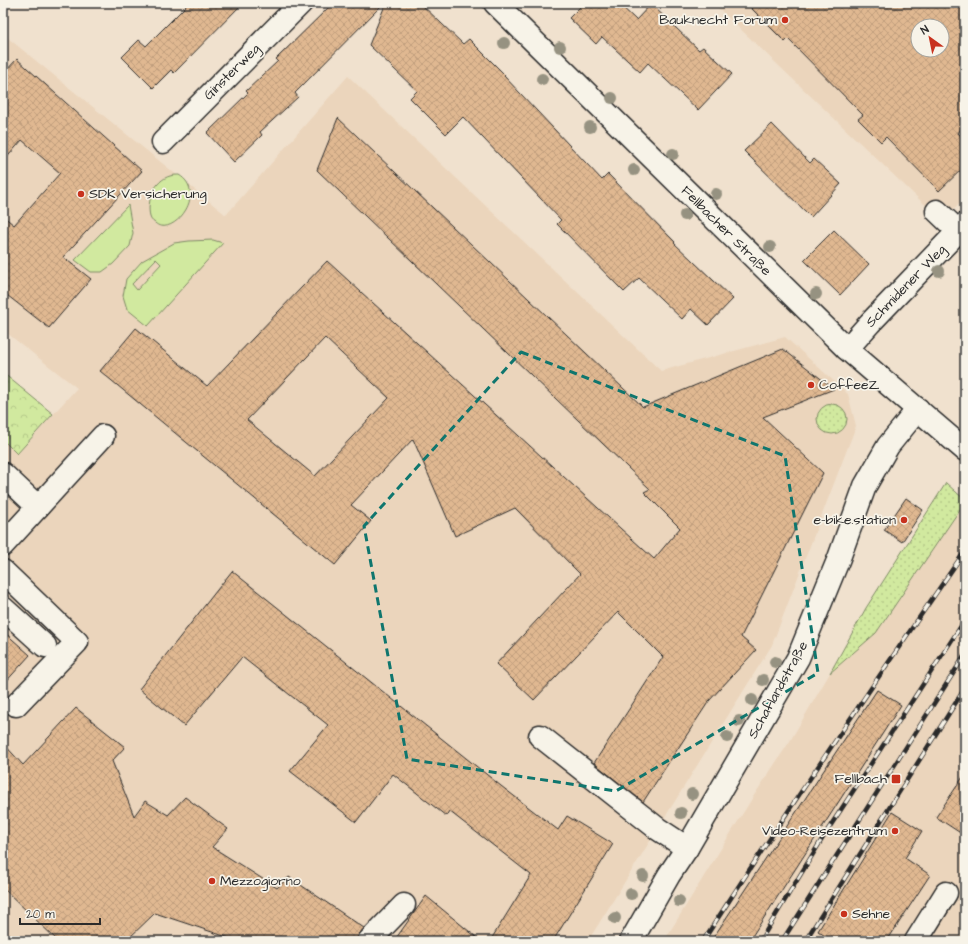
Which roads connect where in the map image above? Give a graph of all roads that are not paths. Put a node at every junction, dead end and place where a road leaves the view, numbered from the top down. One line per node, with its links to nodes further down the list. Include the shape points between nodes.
1 (301, 3): 3 (street, Ginsterweg)
2 (495, 3): 6 (street, Fellbacher Straße)
3 (163, 142)
4 (937, 211): 5 (street)
5 (962, 228): 6 (street, Schmidener Weg)
6 (847, 349): 7 (street, Fellbacher Straße)
7 (918, 409): 9 (street, Fellbacher Straße); 18 (street, Schaflandstraße, via 888,446 865,486 840,558 798,658)
8 (103, 436): 11 (street)
9 (965, 450)
10 (3, 474): 11 (street)
11 (38, 507): 12 (street)
12 (3, 545)
13 (3, 571): 16 (street, via 77,642)
14 (3, 608): 15 (street)
15 (45, 646)
16 (16, 705)
17 (540, 736): 18 (street, via 658,829)
18 (687, 848): 22 (street, Schaflandstraße)
19 (946, 893): 23 (street)
20 (404, 905): 21 (street)
21 (369, 941)
22 (631, 941)
23 (916, 941)

